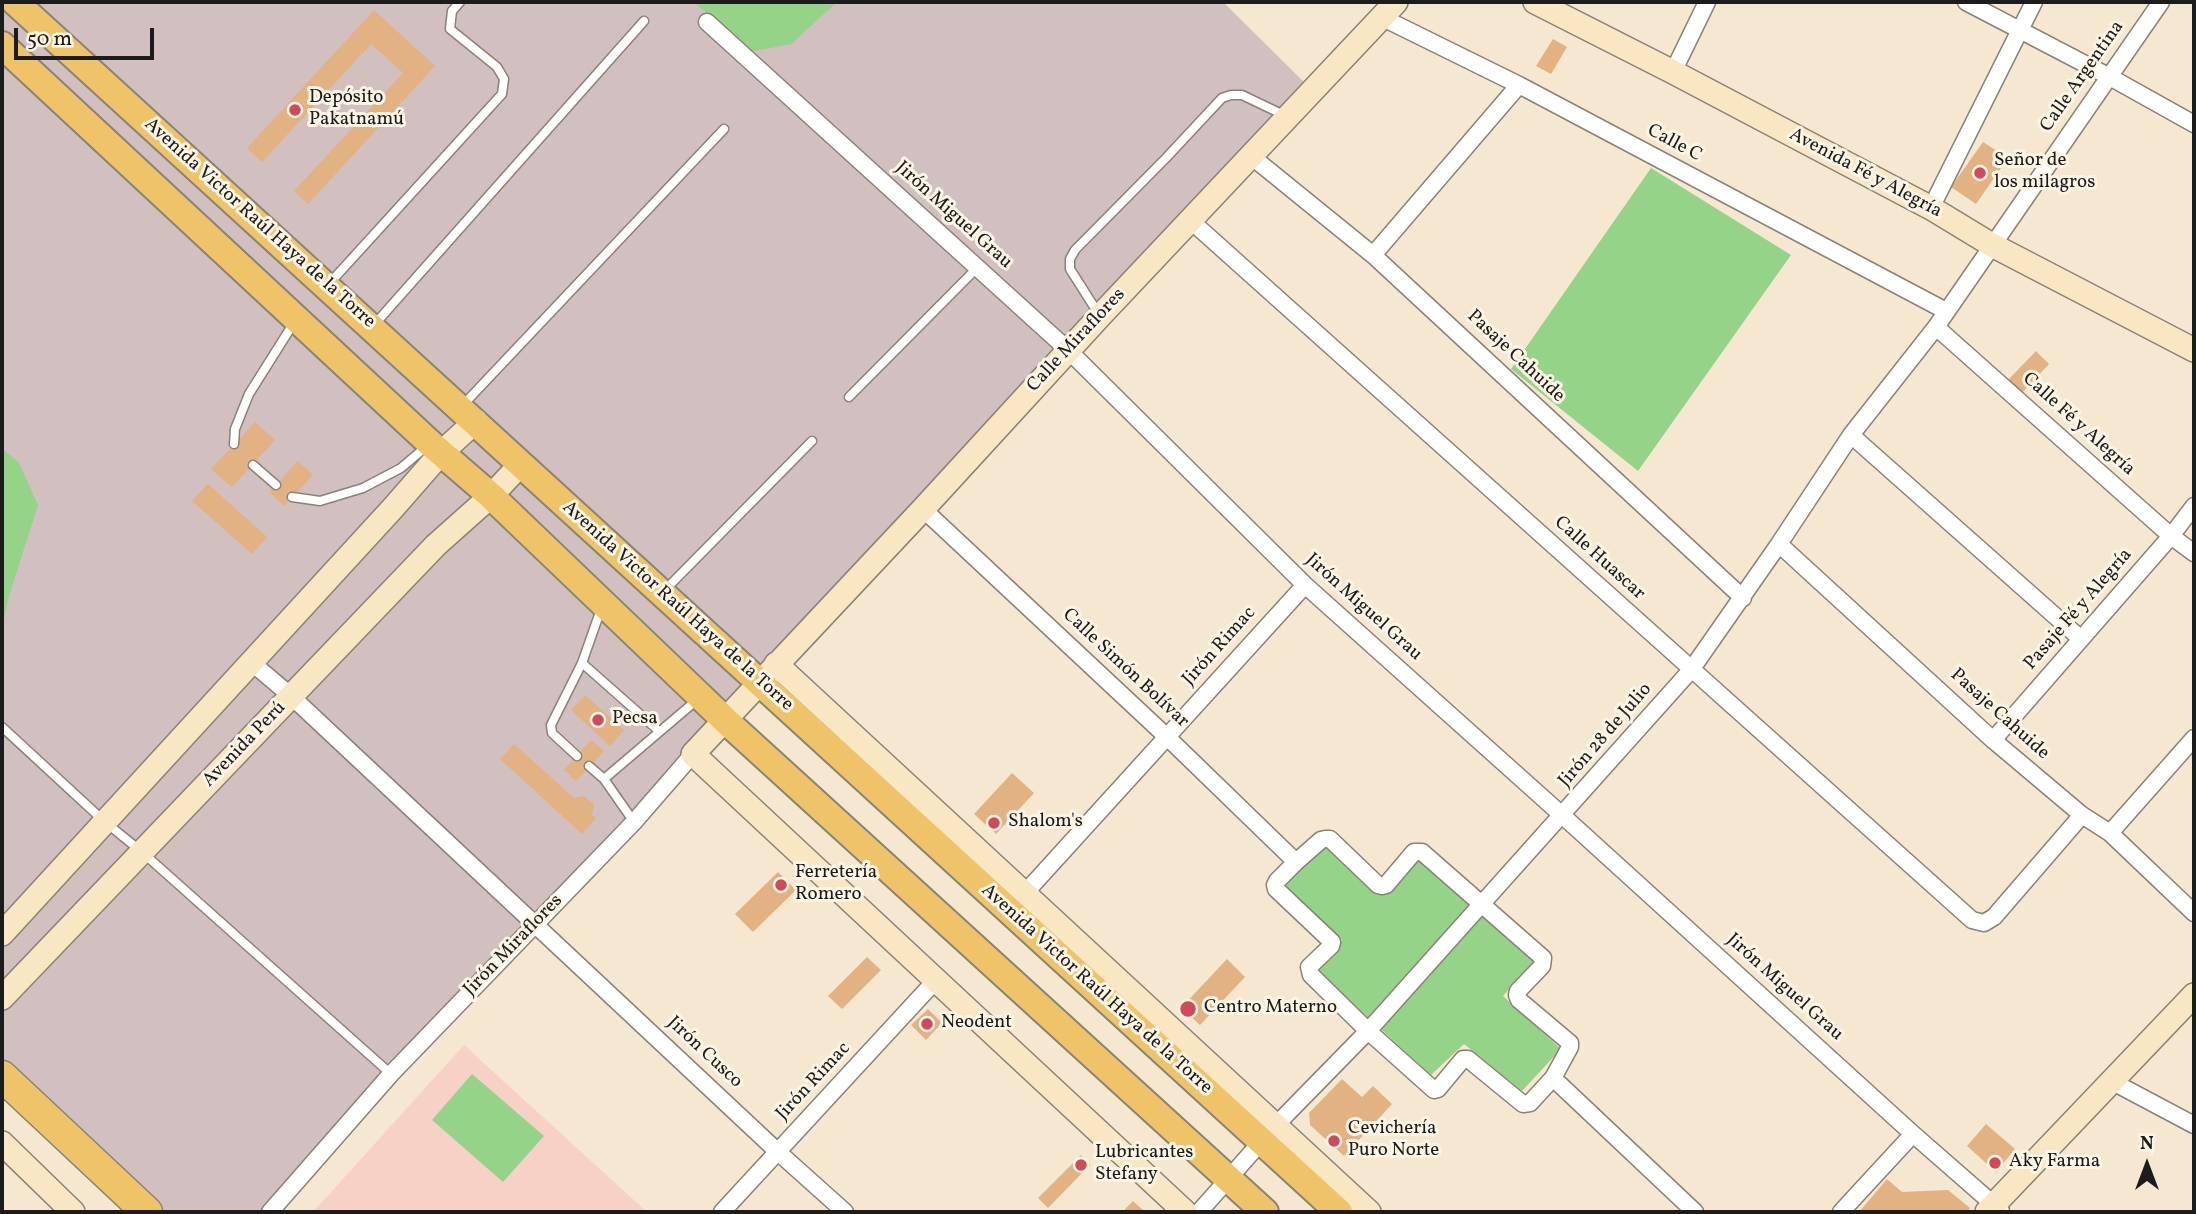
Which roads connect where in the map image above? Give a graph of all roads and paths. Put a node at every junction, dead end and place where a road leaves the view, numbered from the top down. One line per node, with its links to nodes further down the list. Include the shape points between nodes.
1 (15, 2): 25 (main road, Avenida Victor Raúl Haya de la Torre)
2 (460, 2): 25 (lane, via 452,11 450,29 497,67 504,79 502,94)
3 (1535, 2): 13 (main road, Avenida Fé y Alegría)
4 (1707, 2): 13 (street)
5 (1966, 2): 11 (street)
6 (2034, 2): 11 (street)
7 (2161, 2): 14 (street, Calle Argentina)
8 (1388, 9): 15 (street, Calle C); 16 (main road, Calle Miraflores)
9 (644, 21): 29 (lane)
10 (707, 22): 24 (street, Jirón Miguel Grau)
11 (2019, 29): 14 (street); 20 (street)
12 (2, 45): 28 (main road)
13 (1673, 72): 20 (main road, Avenida Fé y Alegría)
14 (2108, 76): 17 (street); 22 (street, Calle Argentina)
15 (1520, 85): 23 (street); 26 (street, Calle C)
16 (1286, 117): 19 (main road, Calle Miraflores); 27 (lane, via 1242,96 1222,98 1074,250 1070,269)
17 (2194, 124)
18 (724, 130): 34 (lane)
19 (1251, 156): 21 (main road, Calle Miraflores); 23 (street, Pasaje Cahuide)
20 (1931, 208): 22 (main road, Avenida Fé y Alegría)
21 (1190, 220): 27 (main road, Calle Miraflores); 56 (street, Calle Huascar)
22 (1992, 245): 26 (street, Jirón 28 de Julio); 32 (main road, Avenida Fé y Alegría)
23 (1373, 255): 51 (street, Pasaje Cahuide)
24 (978, 267): 31 (street, Jirón Miguel Grau); 33 (lane)
25 (327, 286): 29 (main road, Avenida Victor Raúl Haya de la Torre)
26 (1946, 311): 30 (street, Jirón 28 de Julio)
27 (1100, 316): 31 (main road, Calle Miraflores)
28 (297, 319): 37 (lane, via 249,394); 38 (main road)
29 (372, 327): 34 (main road, Avenida Victor Raúl Haya de la Torre)
30 (1936, 327): 35 (street, Jirón 28 de Julio); 46 (street, Calle Fé y Alegría)
31 (1068, 350): 45 (main road, Calle Miraflores); 49 (street, Jirón Miguel Grau)
32 (2194, 350)
33 (849, 397)
34 (468, 414): 38 (main road); 39 (main road, Avenida Victor Raúl Haya de la Torre)
35 (1852, 435): 47 (street, Jirón 28 de Julio); 53 (street)
36 (812, 441): 50 (lane)
37 (234, 444)
38 (436, 448): 42 (lane, via 363,488 320,501); 43 (main road); 54 (main road)
39 (521, 464): 43 (main road, Avenida Perú); 50 (main road, Avenida Victor Raúl Haya de la Torre)
40 (253, 465): 41 (lane)
41 (276, 485)
42 (292, 496)
43 (491, 496): 52 (main road); 58 (main road, Avenida Perú, via 436,545)
44 (2194, 506): 46 (street, Pasaje Fé y Alegría)
45 (923, 509): 57 (main road, Calle Miraflores); 63 (street, Calle Simón Bolívar)
46 (2171, 536): 48 (street, Calle Fé y Alegría); 53 (street, Pasaje Fé y Alegría)
47 (1779, 544): 51 (street, Jirón 28 de Julio); 65 (street, Pasaje Cahuide)
48 (2194, 553)
49 (1305, 585): 63 (street, Jirón Rimac); 71 (street, Jirón Miguel Grau)
50 (662, 593): 57 (main road, Avenida Victor Raúl Haya de la Torre)
51 (1743, 597): 56 (street, Jirón 28 de Julio)
52 (603, 603): 55 (lane); 59 (main road)
53 (2081, 639): 65 (street, Pasaje Fé y Alegría)
54 (251, 662): 58 (street, Jirón Cusco); 72 (main road)
55 (582, 663): 62 (lane); 67 (lane, via 551,724 552,733)
56 (1691, 670): 70 (street, Calle Huascar, via 1972,920 1984,923 1994,917); 71 (street, Jirón 28 de Julio)
57 (768, 673): 60 (main road, Jirón Miraflores); 77 (main road); 91 (main road, Avenida Victor Raúl Haya de la Torre)
58 (291, 696): 75 (main road, Avenida Perú); 80 (street, Jirón Cusco)
59 (701, 697): 60 (main road); 62 (lane)
60 (726, 721): 66 (main road, Jirón Miraflores); 95 (main road)
61 (2, 727): 72 (lane)
62 (659, 731): 69 (lane)
63 (1167, 737): 76 (street, Calle Simón Bolívar); 77 (street, Jirón Rimac)
64 (2194, 738): 74 (street)
65 (1993, 740): 70 (street, Pasaje Cahuide)
66 (694, 754): 73 (street, Jirón Miraflores); 82 (main road)
67 (577, 756)
68 (589, 766): 69 (lane)
69 (604, 779): 73 (lane)
70 (2082, 815): 74 (street, Pasaje Cahuide)
71 (1563, 816): 78 (street, Jirón 28 de Julio); 92 (street, Jirón Miguel Grau)
72 (104, 822): 75 (lane); 81 (main road)
73 (634, 822): 80 (street, Jirón Miraflores)
74 (2110, 833): 79 (street, Pasaje Cahuide)
75 (142, 852): 84 (main road, Avenida Perú); 86 (lane)
76 (1296, 862): 78 (street, via 1321,840 1330,839 1382,886 1414,852 1422,852); 85 (street, via 1277,881 1276,889 1332,942 1309,971)
77 (1025, 893): 91 (main road)
78 (1481, 904): 85 (street, Jirón 28 de Julio); 88 (street, via 1543,958 1542,966 1517,995 1570,1043)
79 (2194, 913)
80 (535, 923): 86 (street, Jirón Miraflores); 94 (street, Jirón Cusco)
81 (2, 934)
82 (936, 980): 94 (street, Jirón Rimac); 102 (main road)
83 (2194, 995): 89 (main road)
84 (2, 998)
85 (1368, 1031): 88 (street, via 1433,1090 1463,1059 1527,1105); 91 (street, Jirón 28 de Julio)
86 (391, 1074): 99 (street, Jirón Miraflores)
87 (2, 1076): 98 (highway)
88 (1553, 1078): 107 (street)
89 (2113, 1082): 90 (street); 96 (main road)
90 (2194, 1125)
91 (1268, 1133): 95 (street, Jirón 28 de Julio); 105 (main road, Avenida Victor Raúl Haya de la Torre); 106 (main road)
92 (1913, 1134): 96 (street, Jirón Miguel Grau); 108 (street)
93 (2, 1143): 97 (main road)
94 (778, 1152): 100 (street, Jirón Rimac); 101 (street, Jirón Cusco)
95 (1229, 1177): 103 (street, Jirón 28 de Julio); 104 (main road)
96 (1994, 1209)
97 (73, 1212)
98 (147, 1212)
99 (270, 1212)
100 (722, 1212)
101 (845, 1212)
102 (1185, 1212)
103 (1199, 1212)
104 (1265, 1212)
105 (1339, 1212)
106 (1369, 1212)
107 (1695, 1212)
108 (1840, 1212)

